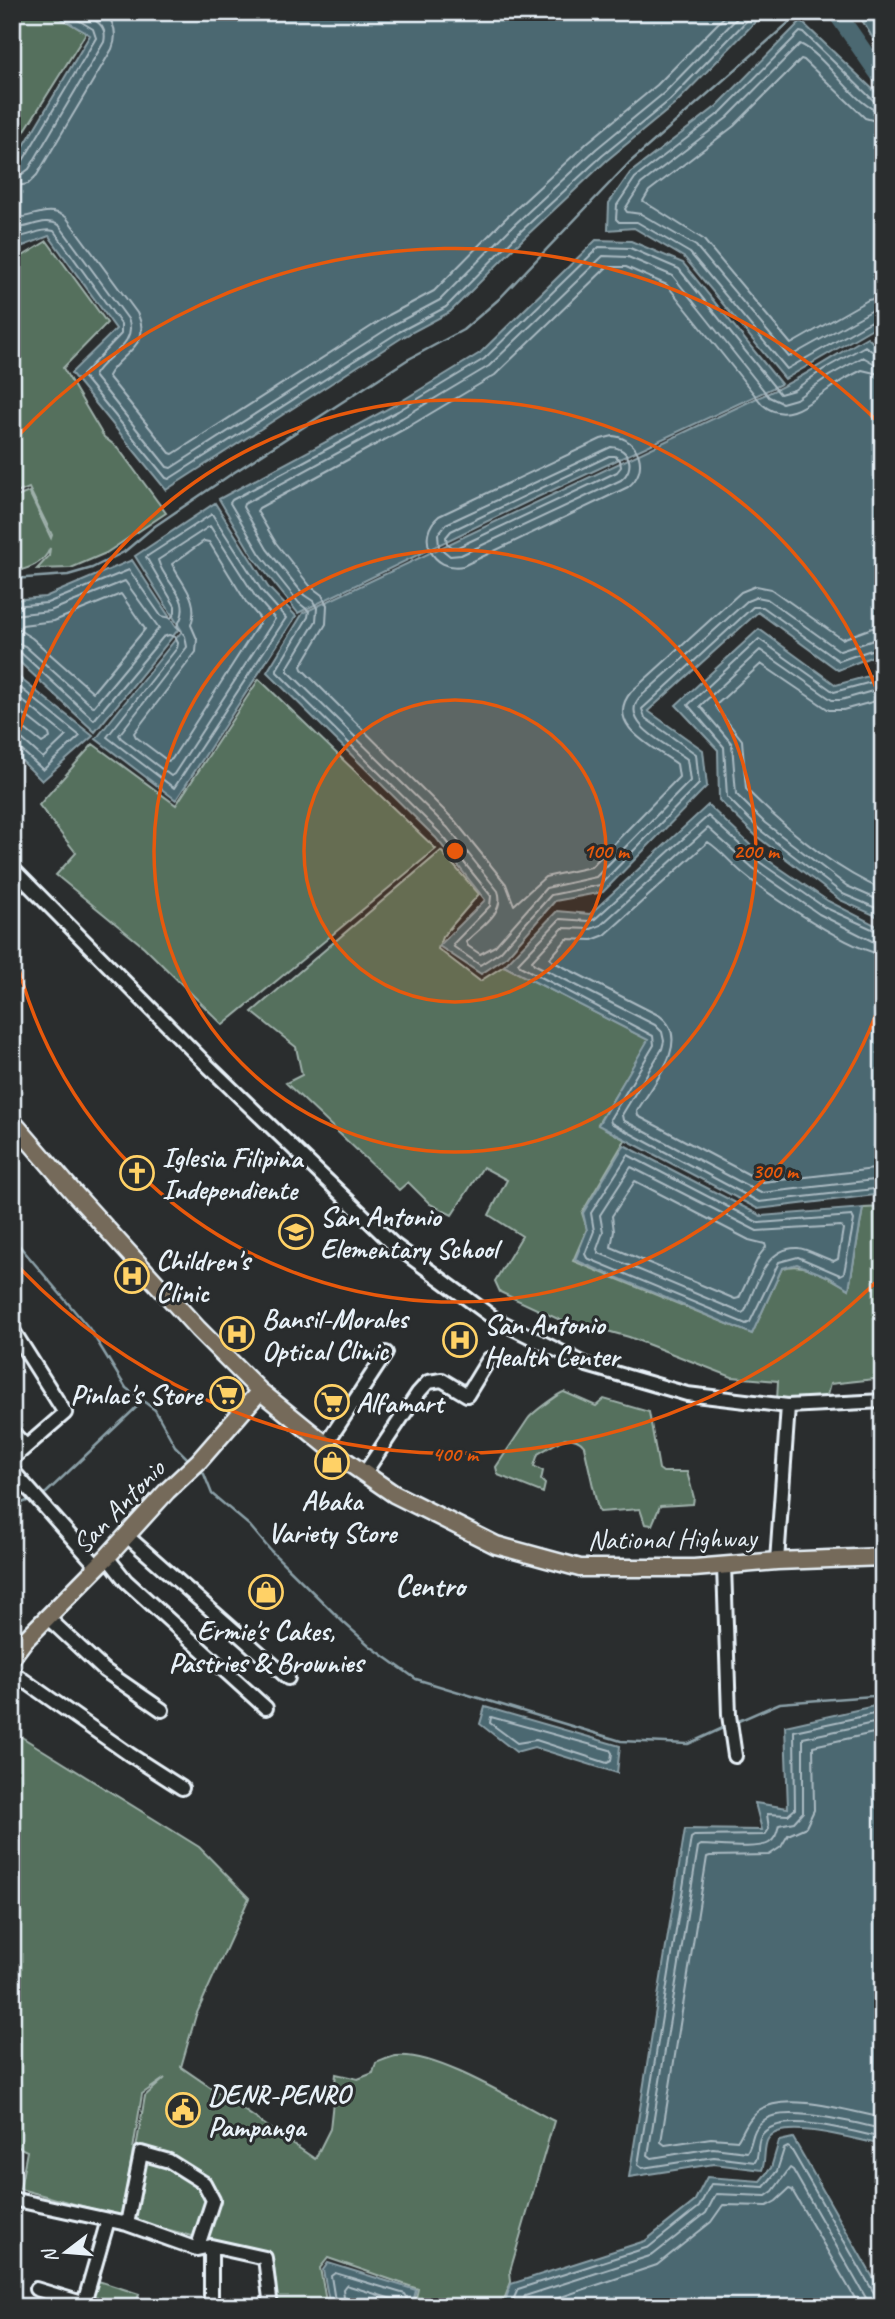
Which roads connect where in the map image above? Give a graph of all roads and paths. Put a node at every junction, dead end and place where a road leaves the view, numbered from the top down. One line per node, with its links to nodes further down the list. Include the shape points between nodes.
1 (12, 867): 8 (street, via 205,1063 393,1244 495,1320 587,1365 687,1394)
2 (12, 1121): 6 (main road, National Highway, via 198,1329)
3 (12, 1329): 11 (street, via 65,1413)
4 (386, 1353): 10 (street)
5 (489, 1359): 14 (street, via 467,1395 442,1380 428,1382)
6 (260, 1391): 10 (main road, National Highway); 15 (main road, San Antonio)
7 (883, 1401): 8 (street)
8 (788, 1406): 18 (street)
9 (12, 1432): 11 (street)
10 (326, 1444): 14 (main road, National Highway)
11 (26, 1446): 12 (street)
12 (12, 1459)
13 (12, 1470): 17 (street)
14 (365, 1474): 19 (main road, National Highway, via 496,1545 580,1567)
15 (127, 1536): 17 (main road, San Antonio); 23 (street)
16 (883, 1557): 18 (main road, National Highway)
17 (102, 1561): 20 (main road, San Antonio); 24 (street)
18 (778, 1561): 19 (main road, National Highway)
19 (724, 1566): 26 (street)
20 (47, 1617): 21 (main road, San Antonio); 25 (street, via 104,1670)
21 (12, 1657)
22 (12, 1672): 27 (street)
23 (288, 1678)
24 (266, 1708)
25 (162, 1710)
26 (734, 1756)
27 (181, 1788)
28 (12, 2199): 29 (street)
29 (108, 2221): 30 (street); 32 (street, via 85,2300)
30 (127, 2224): 31 (street); 31 (street, via 141,2153 156,2156 204,2183 213,2200)
31 (204, 2247): 33 (street); 34 (street, via 265,2258)
32 (36, 2289)
33 (211, 2307)
34 (271, 2307)

